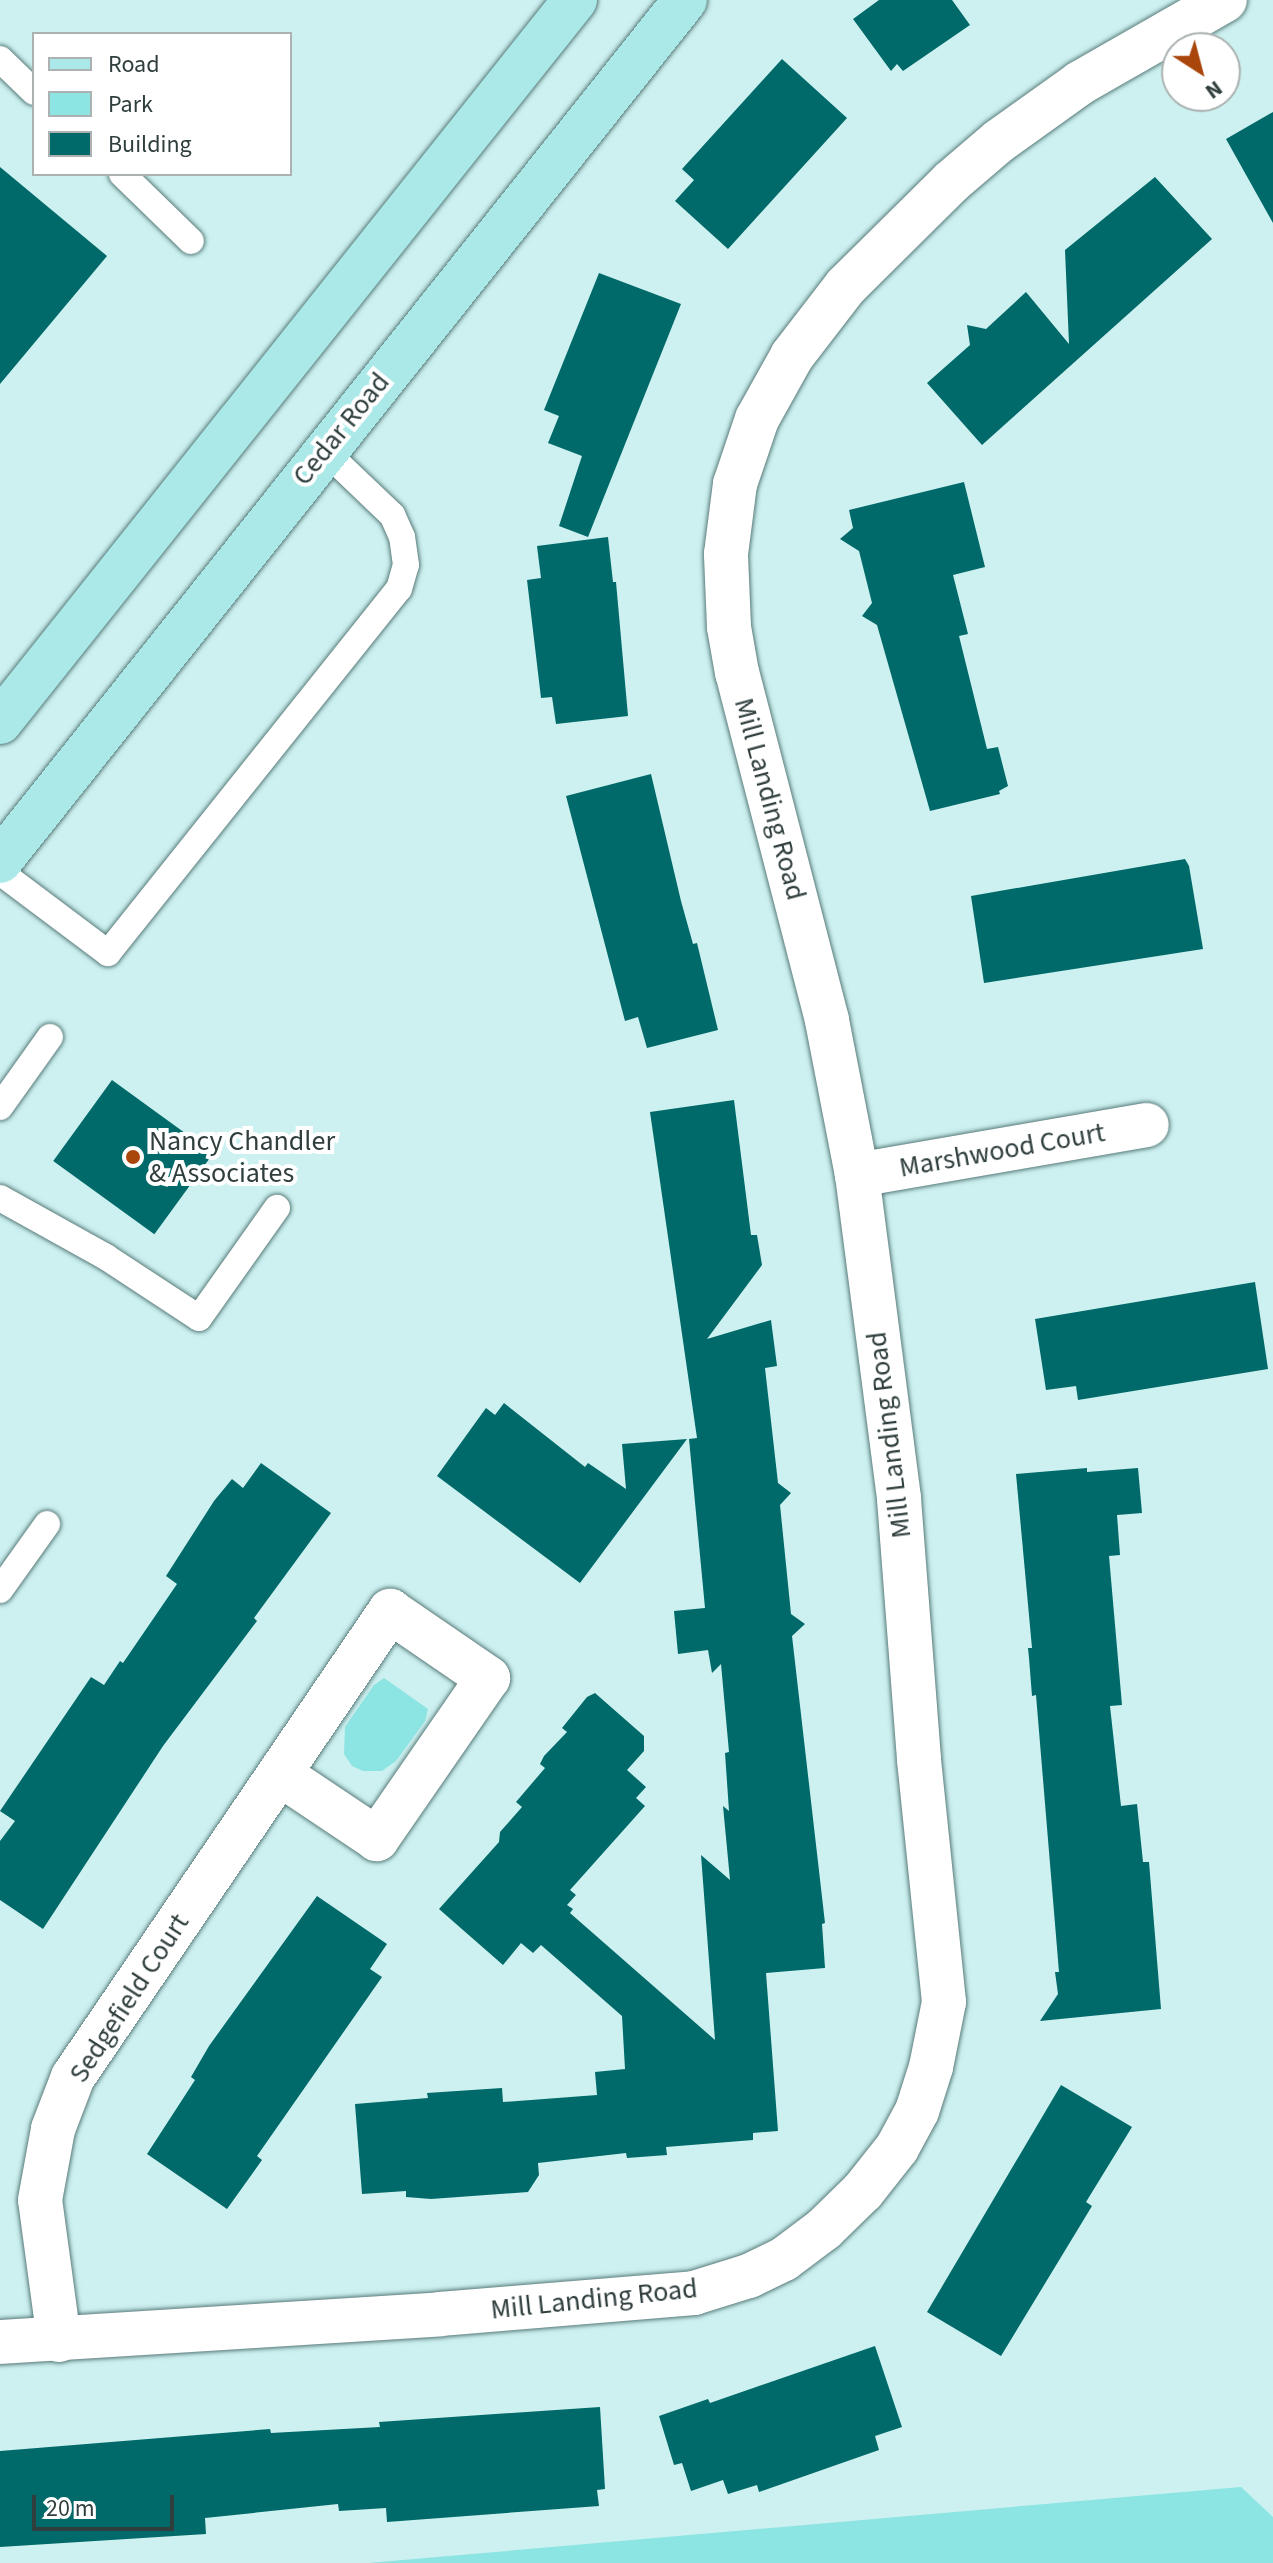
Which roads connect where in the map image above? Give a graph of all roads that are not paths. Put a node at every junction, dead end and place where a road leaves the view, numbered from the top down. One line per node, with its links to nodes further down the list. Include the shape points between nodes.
1 (575, 0): 9 (main road)
2 (685, 0): 8 (main road, Cedar Road)
3 (1225, 0): 15 (street, Mill Landing Road, via 1080,83 951,182 846,286 792,356 757,419 735,484 726,554 737,673 827,1020)
4 (0, 59): 5 (lane)
5 (32, 90)
6 (124, 176): 7 (lane)
7 (191, 241)
8 (324, 450): 10 (main road, Cedar Road); 11 (lane, via 392,515 406,565 399,589 108,953)
9 (0, 722)
10 (0, 861)
11 (0, 872)
12 (50, 1037): 13 (lane)
13 (0, 1107)
14 (1147, 1125): 15 (street, Marshwood Court)
15 (857, 1175): 21 (street, Mill Landing Road, via 899,1498 944,2002 917,2111 897,2148 863,2191 784,2259 694,2293)
16 (0, 1198): 17 (lane, via 106,1257 199,1318)
17 (277, 1208)
18 (47, 1524): 19 (lane)
19 (0, 1590)
20 (280, 1774): 20 (street, Sedgefield Court, via 390,1611 488,1678 377,1839); 21 (street, Sedgefield Court, via 73,2077 53,2129 40,2200)
21 (59, 2340): 22 (street, Mill Landing Road)
22 (0, 2342)

